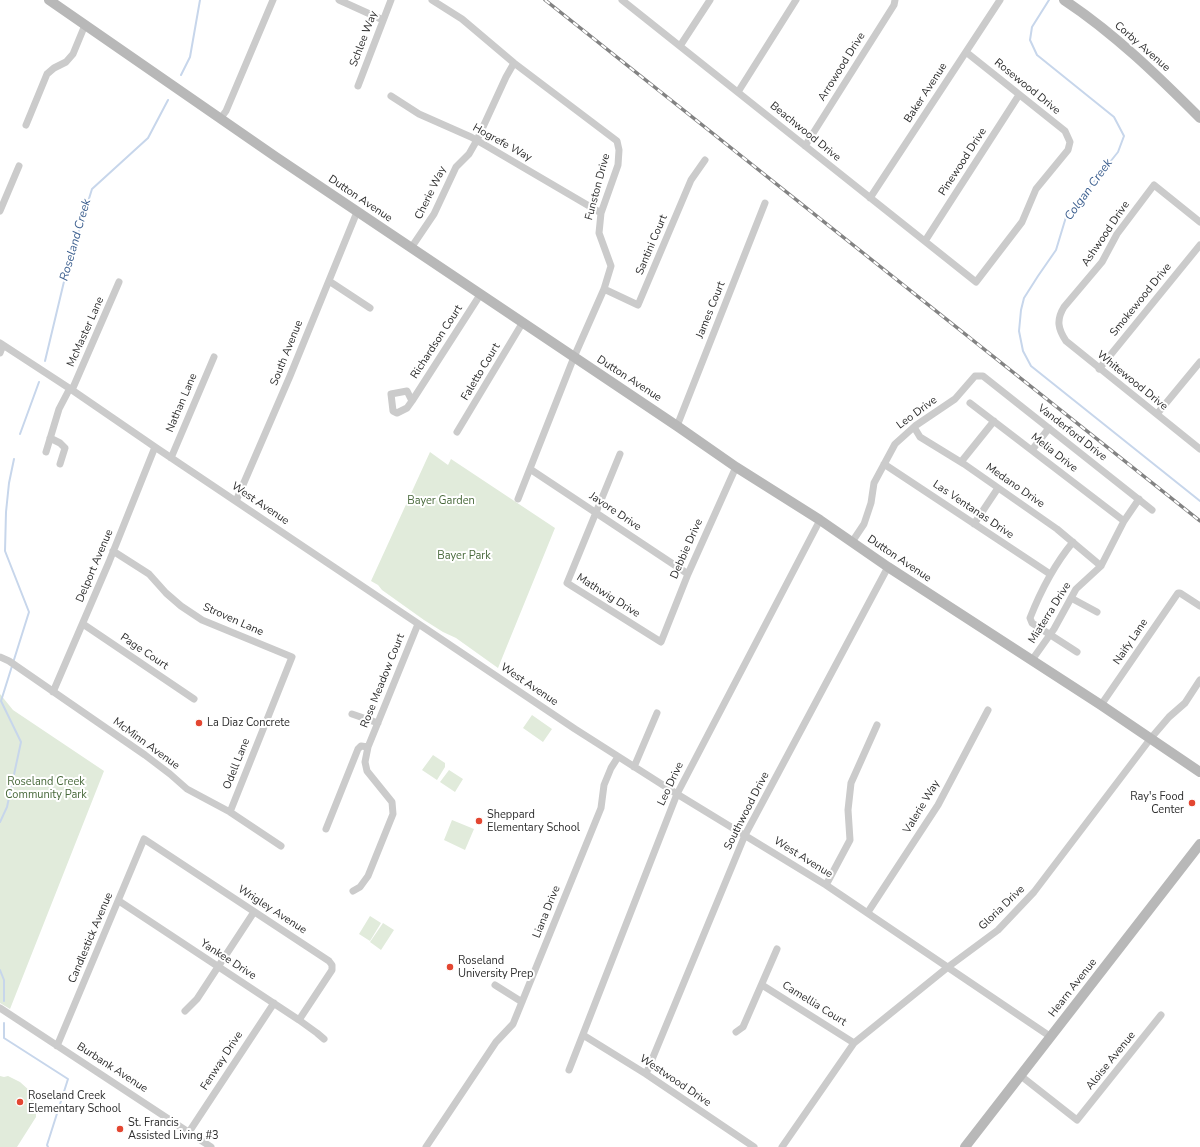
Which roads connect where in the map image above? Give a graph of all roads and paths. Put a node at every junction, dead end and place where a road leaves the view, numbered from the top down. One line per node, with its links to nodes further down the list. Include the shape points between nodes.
1 (49, 0): 13 (main road, Dutton Avenue)
2 (273, 0): 22 (street, via 226,111)
3 (339, 0): 12 (street)
4 (391, 0): 12 (street, Schlee Way)
5 (432, 0): 16 (street, Funston Drive, via 462,19)
6 (622, 0): 14 (street, Beachwood Drive)
7 (710, 0): 14 (street)
8 (796, 0): 18 (street)
9 (895, 0): 25 (street, Arrowood Drive)
10 (1000, 0): 15 (street, Baker Avenue)
11 (1064, 0): 21 (main road, Corby Avenue, via 1127,49)
12 (383, 20): 17 (street, Schlee Way)
13 (85, 25): 22 (main road, Dutton Avenue); 23 (street, via 73,54 66,62 47,74)
14 (680, 46): 18 (street, Beachwood Drive)
15 (966, 52): 19 (street, Rosewood Drive); 28 (street, Baker Avenue)
16 (514, 63): 24 (street, Cherie Way); 32 (street, Funston Drive, via 617,141 618,165)
17 (358, 86)
18 (738, 92): 25 (street, Beachwood Drive)
19 (1019, 95): 34 (street, Pinewood Drive); 39 (street, Rosewood Drive, via 1065,132 1070,142 1068,150 1036,189 1022,222)
20 (391, 96): 24 (street, Hogrefe Way, via 419,114)
21 (1200, 118)
22 (220, 119): 31 (main road, Dutton Avenue)
23 (26, 126)
24 (477, 140): 32 (street, Hogrefe Way); 36 (street, Cherie Way, via 469,154 456,166 434,214)
25 (805, 146): 28 (street, Beachwood Drive)
26 (705, 160): 40 (street, Santini Court, via 691,180 638,305)
27 (19, 166): 30 (street)
28 (870, 198): 34 (street, Beachwood Drive)
29 (765, 203): 57 (street, James Court)
30 (0, 211)
31 (357, 212): 36 (main road, Dutton Avenue); 37 (street, South Avenue)
32 (602, 212): 40 (street, Funston Drive, via 598,233 611,266)
33 (1200, 222): 44 (street, Ashwood Drive, via 1154,185 1117,234 1102,262 1064,307 1059,315)
34 (924, 241): 39 (street, Beachwood Drive)
35 (1200, 245): 50 (street, Smokewood Drive)
36 (411, 248): 41 (main road, Dutton Avenue)
37 (329, 281): 42 (street); 76 (street, South Avenue)
38 (119, 282): 52 (street, McMaster Lane)
39 (976, 282)
40 (604, 289): 48 (street, Funston Drive)
41 (480, 295): 43 (main road, Dutton Avenue); 53 (street, Richardson Court)
42 (370, 308)
43 (523, 322): 48 (main road, Dutton Avenue); 60 (street, Faletto Court)
44 (1059, 324): 50 (street, Whitewood Drive, via 1066,341)
45 (2, 344): 46 (street); 52 (street, West Avenue)
46 (0, 353)
47 (214, 357): 67 (street, Nathan Lane)
48 (574, 357): 57 (main road, Dutton Avenue); 72 (street, Funston Drive)
49 (1200, 362): 55 (street)
50 (1099, 369): 55 (street, Whitewood Drive)
51 (977, 375): 58 (street, Leo Drive, via 955,399); 59 (street, Vanderford Drive, via 983,376)
52 (71, 389): 61 (street, McMaster Lane, via 59,409); 62 (street, West Avenue)
53 (412, 401)
54 (970, 403): 56 (street, Melia Drive)
55 (1157, 414): 63 (street, Whitewood Drive)
56 (994, 421): 64 (street, Melia Drive); 68 (street)
57 (677, 426): 71 (main road, Dutton Avenue)
58 (914, 427): 68 (street, Medano Drive, via 920,437); 70 (street, Leo Drive, via 895,444)
59 (1049, 428): 64 (street); 75 (street, Vanderford Drive)
60 (457, 432)
61 (50, 438): 65 (street, McMaster Lane); 69 (street, via 65,448)
62 (155, 447): 67 (street, West Avenue); 84 (street, Delport Avenue)
63 (1200, 449)
64 (1032, 450): 80 (street, Melia Drive)
65 (46, 452)
66 (620, 454): 78 (street)
67 (171, 458): 76 (street, West Avenue)
68 (961, 462): 73 (street, Medano Drive)
69 (60, 464)
70 (884, 464): 81 (street, Las Ventanas Drive); 82 (street, Leo Drive, via 874,483 864,524)
71 (736, 467): 79 (main road, Dutton Avenue); 87 (street, Debbie Drive)
72 (530, 469): 74 (street, Funston Drive); 78 (street, Javore Drive)
73 (998, 488): 81 (street); 83 (street, Medano Drive)
74 (518, 499)
75 (1139, 499): 77 (street, Vanderford Drive); 80 (street, Miaterra Drive)
76 (236, 501): 93 (street, West Avenue)
77 (1152, 510)
78 (595, 512): 87 (street, Javore Drive); 95 (street, Mathwig Drive, via 567,583)
79 (820, 520): 82 (main road, Dutton Avenue); 114 (street, Leo Drive)
80 (1124, 521): 86 (street, Miaterra Drive)
81 (974, 524): 88 (street, Las Ventanas Drive)
82 (852, 542): 85 (main road, Dutton Avenue)
83 (1073, 542): 86 (street, Medano Drive); 88 (street)
84 (113, 551): 92 (street, Delport Avenue); 98 (street, Stroven Lane, via 149,574 166,593 202,620)
85 (888, 566): 99 (main road, Dutton Avenue); 117 (street, Southwood Drive)
86 (1101, 566): 89 (street, Miaterra Drive, via 1078,587)
87 (688, 574): 95 (street, Debbie Drive)
88 (1050, 574): 94 (street, via 1030,618 1032,623)
89 (1071, 598): 91 (street); 94 (street, Miaterra Drive)
90 (1200, 606): 103 (street, Naify Lane, via 1178,593)
91 (1097, 612)
92 (83, 624): 101 (street, Delport Avenue); 102 (street, Page Court)
93 (418, 624): 107 (street, Rose Meadow Court); 111 (street, West Avenue)
94 (1050, 635): 96 (street); 99 (street, Miaterra Drive)
95 (661, 642)
96 (1077, 652)
97 (0, 657): 101 (street, McMinn Avenue)
98 (292, 657): 115 (street, Odell Lane)
99 (1032, 660): 103 (main road, Dutton Avenue)
100 (1200, 680): 109 (street, Gloria Drive, via 1185,703)
101 (53, 692): 115 (street, McMinn Avenue, via 145,755 187,789)
102 (194, 699)
103 (1101, 705): 109 (main road, Dutton Avenue)
104 (988, 710): 125 (street, Valerie Way, via 938,805)
105 (657, 713): 112 (street)
106 (352, 714): 107 (street)
107 (378, 723): 110 (street, Rose Meadow Court)
108 (877, 725): 121 (street, via 851,783 848,810 850,840)
109 (1151, 738): 113 (main road, Dutton Avenue); 127 (street, Gloria Drive, via 1034,892 998,930)
110 (368, 747): 116 (street, via 361,746 358,749); 122 (street, Rose Meadow Court, via 365,762 367,771 392,802 393,814 368,876 360,887)
111 (618, 757): 112 (street, West Avenue); 131 (street, Liana Drive, via 604,785 601,808)
112 (634, 767): 114 (street, West Avenue)
113 (1200, 772)
114 (677, 794): 117 (street, West Avenue); 138 (street, Leo Drive)
115 (230, 812): 120 (street, McMinn Avenue)
116 (326, 828)
117 (745, 835): 121 (street, West Avenue); 144 (street, Southwood Drive)
118 (144, 839): 123 (street, Candlestick Avenue); 124 (street, Wrigley Avenue)
119 (1200, 844): 139 (main road, Hearn Avenue)
120 (281, 846)
121 (826, 885): 125 (street, West Avenue)
122 (353, 891)
123 (119, 901): 128 (street, Yankee Drive); 142 (street, Candlestick Avenue)
124 (254, 912): 128 (street); 136 (street, Wrigley Avenue, via 332,964 332,970)
125 (868, 912): 127 (street, West Avenue)
126 (777, 948): 129 (street)
127 (948, 966): 139 (street, West Avenue); 141 (street, Gloria Drive)
128 (218, 967): 132 (street, Yankee Drive); 134 (street, via 197,999)
129 (762, 984): 137 (street, via 743,1027); 141 (street, Camellia Court)
130 (495, 985): 131 (street)
131 (522, 1002): 148 (street, Liana Drive, via 513,1024 494,1045)
132 (274, 1003): 136 (street, Yankee Drive); 146 (street, Fenway Drive)
133 (0, 1008): 142 (street, Burbank Avenue)
134 (185, 1011)
135 (1161, 1015): 145 (street, Aloise Avenue, via 1077,1120)
136 (299, 1020): 140 (street, Yankee Drive)
137 (736, 1032)
138 (583, 1035): 143 (street, Leo Drive); 144 (street, Westwood Drive)
139 (1051, 1036): 145 (main road, Hearn Avenue)
140 (324, 1039)
141 (854, 1043): 150 (street, Gloria Drive)
142 (57, 1046): 146 (street, Burbank Avenue)
143 (569, 1070)
144 (646, 1074): 149 (street, Westwood Drive)
145 (1021, 1076): 151 (main road, Hearn Avenue)
146 (189, 1132): 147 (street, Burbank Avenue)
147 (212, 1147)
148 (426, 1147)
149 (754, 1147)
150 (782, 1147)
151 (965, 1147)

